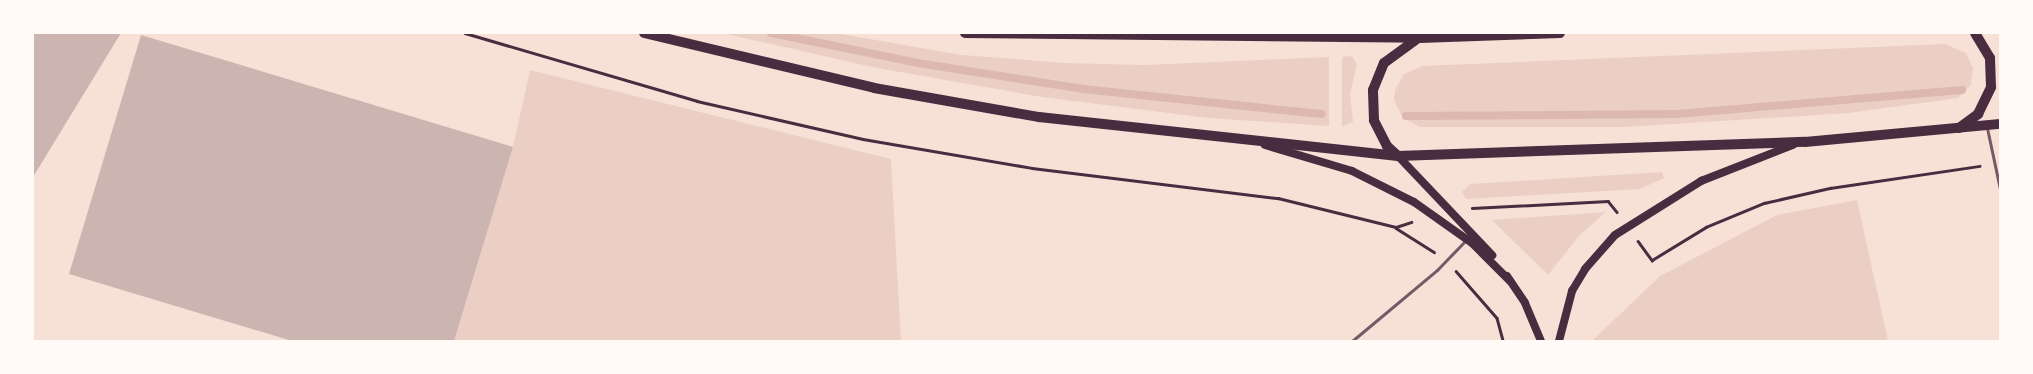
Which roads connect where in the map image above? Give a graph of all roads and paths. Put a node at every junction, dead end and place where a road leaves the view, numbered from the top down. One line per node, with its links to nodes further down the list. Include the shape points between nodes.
1 (464, 33): 18 (path, via 629,83 863,139 1038,169 1278,198)
2 (644, 33): 10 (main road, via 791,70 956,103 1122,128)
3 (965, 33): 6 (main road)
4 (1560, 33): 6 (main road)
5 (1975, 33): 9 (main road, via 1990,58 1991,87 1978,114)
6 (1420, 38): 12 (main road, via 1407,44 1384,63 1373,90 1374,120 1387,146)
7 (2000, 124): 8 (main road)
8 (1987, 126): 9 (main road); 13 (lane)
9 (1954, 130): 11 (main road)
10 (1242, 141): 12 (main road); 16 (main road, via 1316,158 1352,171)
11 (1805, 142): 12 (main road); 17 (main road, via 1734,165 1701,181)
12 (1398, 156): 15 (main road)
13 (1994, 164): 14 (lane); 17 (path, via 1830,188 1764,203 1706,227 1652,260)
14 (2000, 189)
15 (1452, 210): 17 (path, via 1608,201); 19 (main road)
16 (1434, 215): 18 (path); 20 (main road)
17 (1627, 226): 26 (main road, via 1600,249 1584,269 1572,291)
18 (1396, 227): 21 (path)
19 (1474, 232): 20 (lane); 22 (main road)
20 (1467, 239): 21 (lane); 22 (main road)
21 (1445, 262): 23 (lane); 24 (path, via 1470,284 1497,318)
22 (1510, 281): 25 (main road, via 1525,303)
23 (1352, 341)
24 (1503, 341)
25 (1541, 341)
26 (1559, 341)

